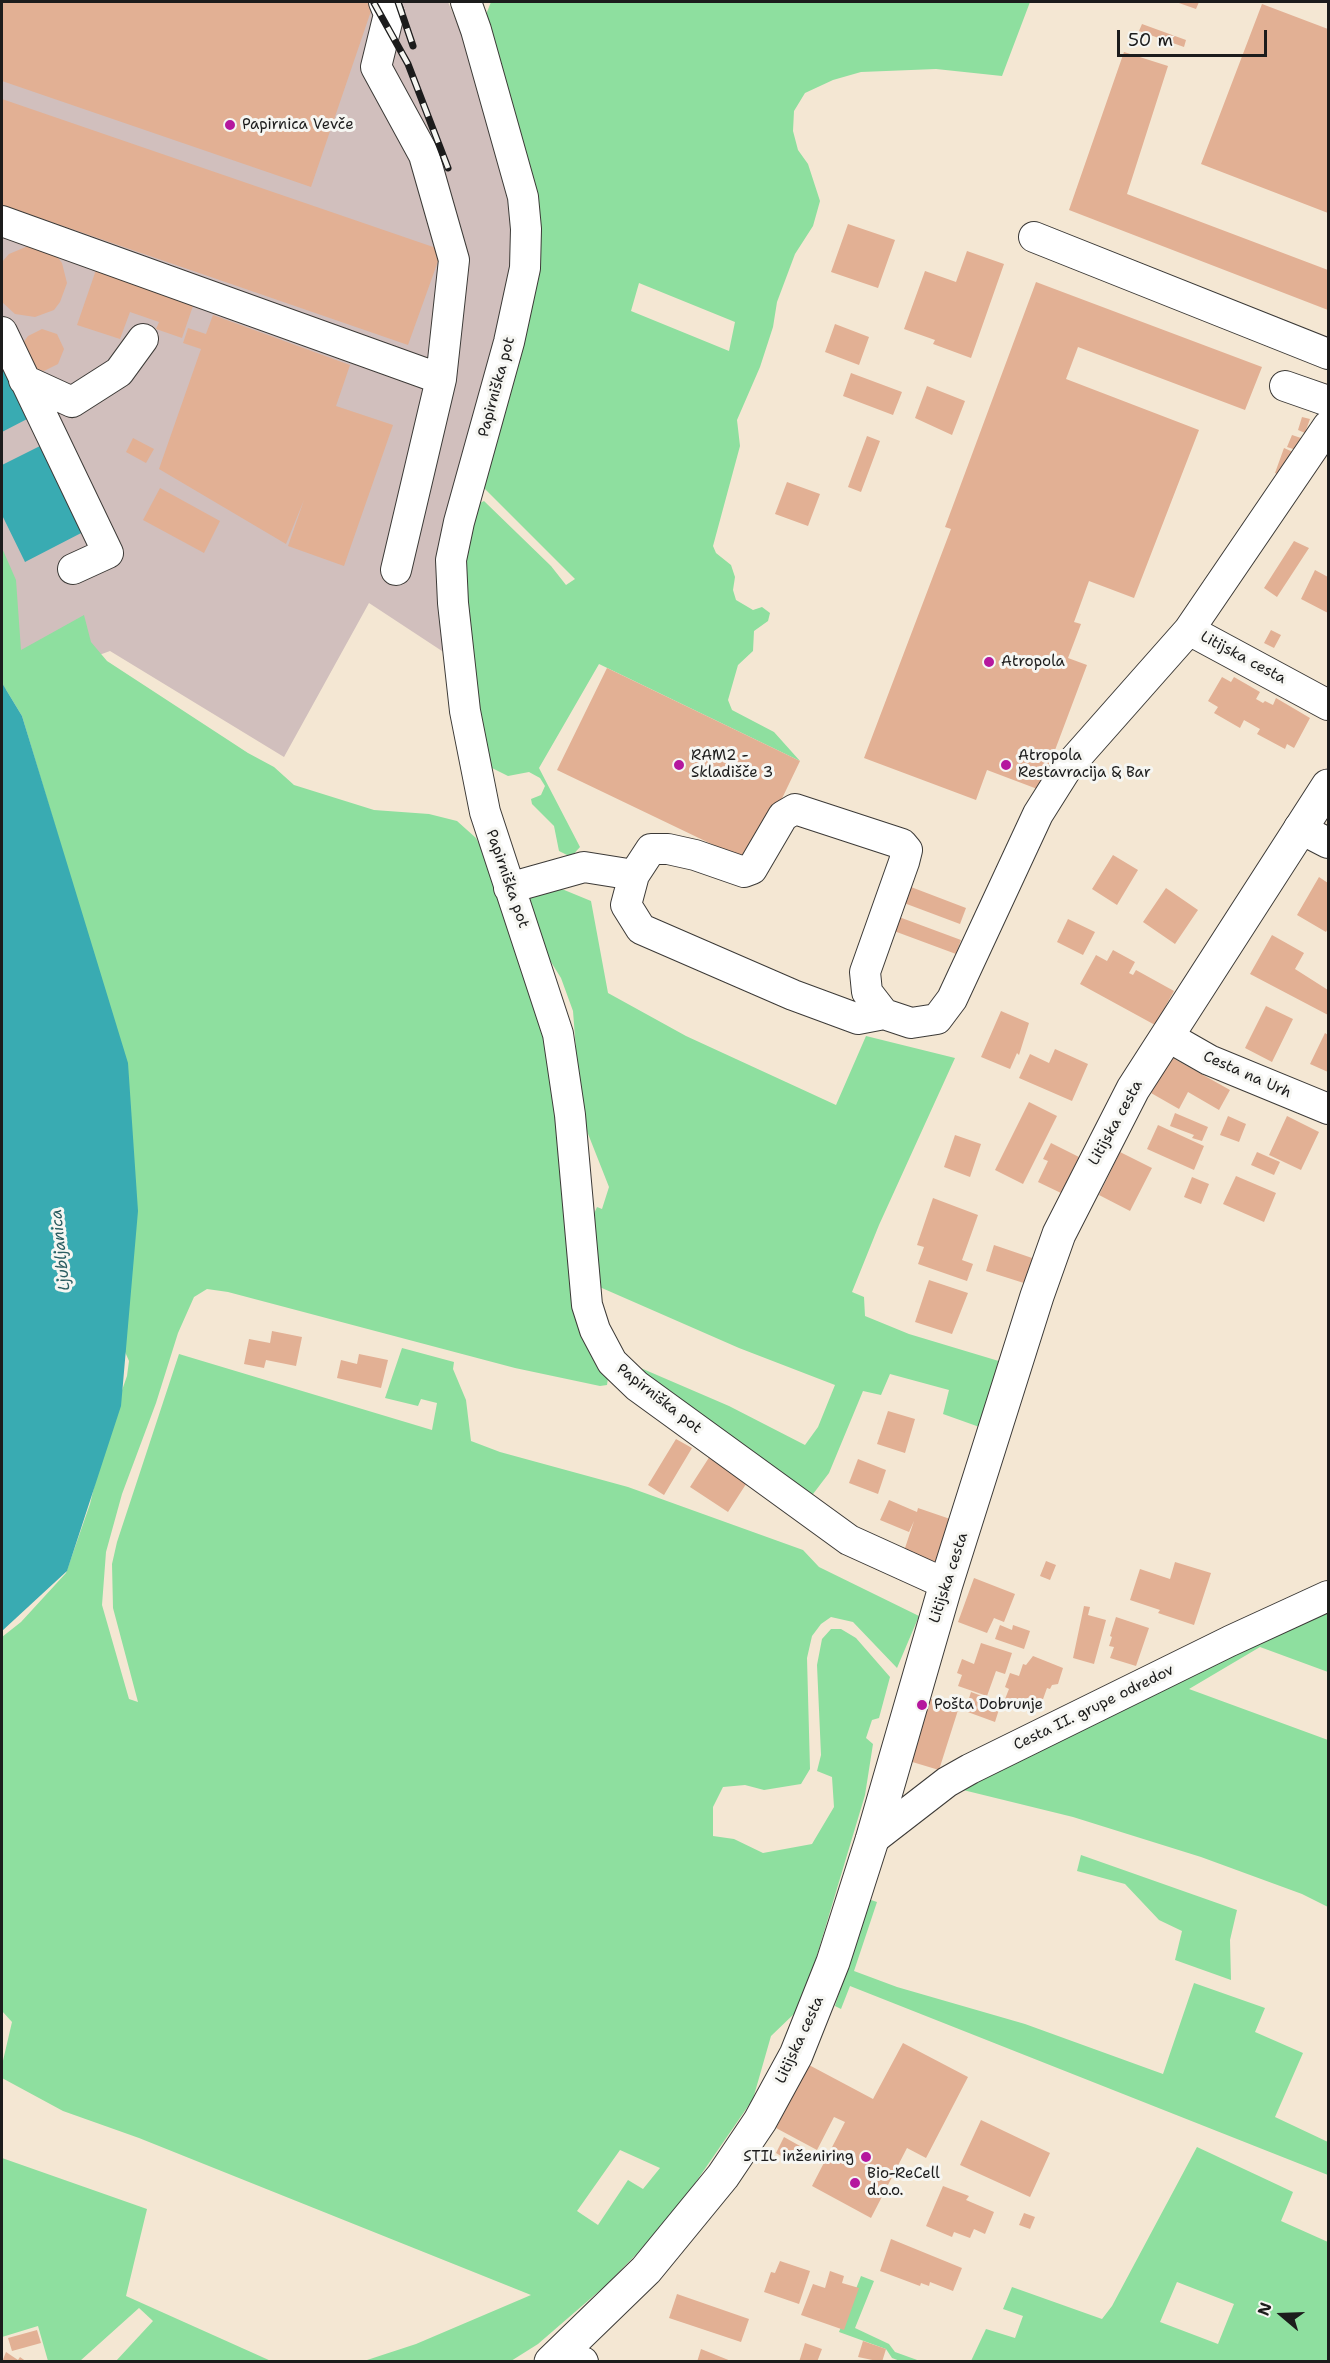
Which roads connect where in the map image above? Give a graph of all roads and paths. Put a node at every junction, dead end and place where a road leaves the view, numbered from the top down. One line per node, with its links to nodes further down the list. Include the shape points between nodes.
1 (384, 2): 8 (street, via 388,14 376,67 424,155 454,260)
2 (465, 2): 21 (street, Papirniška pot, via 515,165 526,229 525,268 509,342 451,560 465,711 485,812)
3 (2, 221): 8 (street)
4 (1034, 237): 7 (street)
5 (2, 332): 9 (street)
6 (143, 339): 9 (street, via 119,372 72,402)
7 (1329, 354)
8 (441, 379): 14 (street)
9 (24, 380): 13 (street, via 108,553)
10 (1285, 386): 11 (street)
11 (1329, 401)
12 (1329, 426): 15 (street)
13 (73, 569)
14 (396, 570)
15 (1189, 630): 16 (street, Litijska cesta); 22 (street, via 1067,768 1038,814 952,999 937,1019 911,1023)
16 (1329, 705)
17 (1329, 786): 18 (main road, Litijska cesta)
18 (1299, 828): 19 (street); 23 (main road, Litijska cesta)
19 (1329, 843)
20 (634, 875): 21 (street, via 584,867); 22 (street, via 626,905 641,929 858,1019); 22 (street, via 651,849 695,855 744,872 752,869 783,816 795,809 903,844 907,850 904,862 865,972 867,992)
21 (509, 888): 25 (street, Papirniška pot, via 558,1034 570,1115 587,1305 612,1362 637,1386 849,1540)
22 (884, 1014)
23 (1167, 1036): 24 (street, Cesta na Urh, via 1209,1060); 25 (main road, Litijska cesta, via 1133,1089 1059,1234)
24 (1329, 1109)
25 (946, 1584): 27 (main road, Litijska cesta)
26 (1329, 1596): 27 (street, Cesta II. grupe odredov, via 970,1768)
27 (872, 1840): 28 (main road, Litijska cesta, via 816,2010 760,2121 723,2176 646,2270)
28 (565, 2359)

